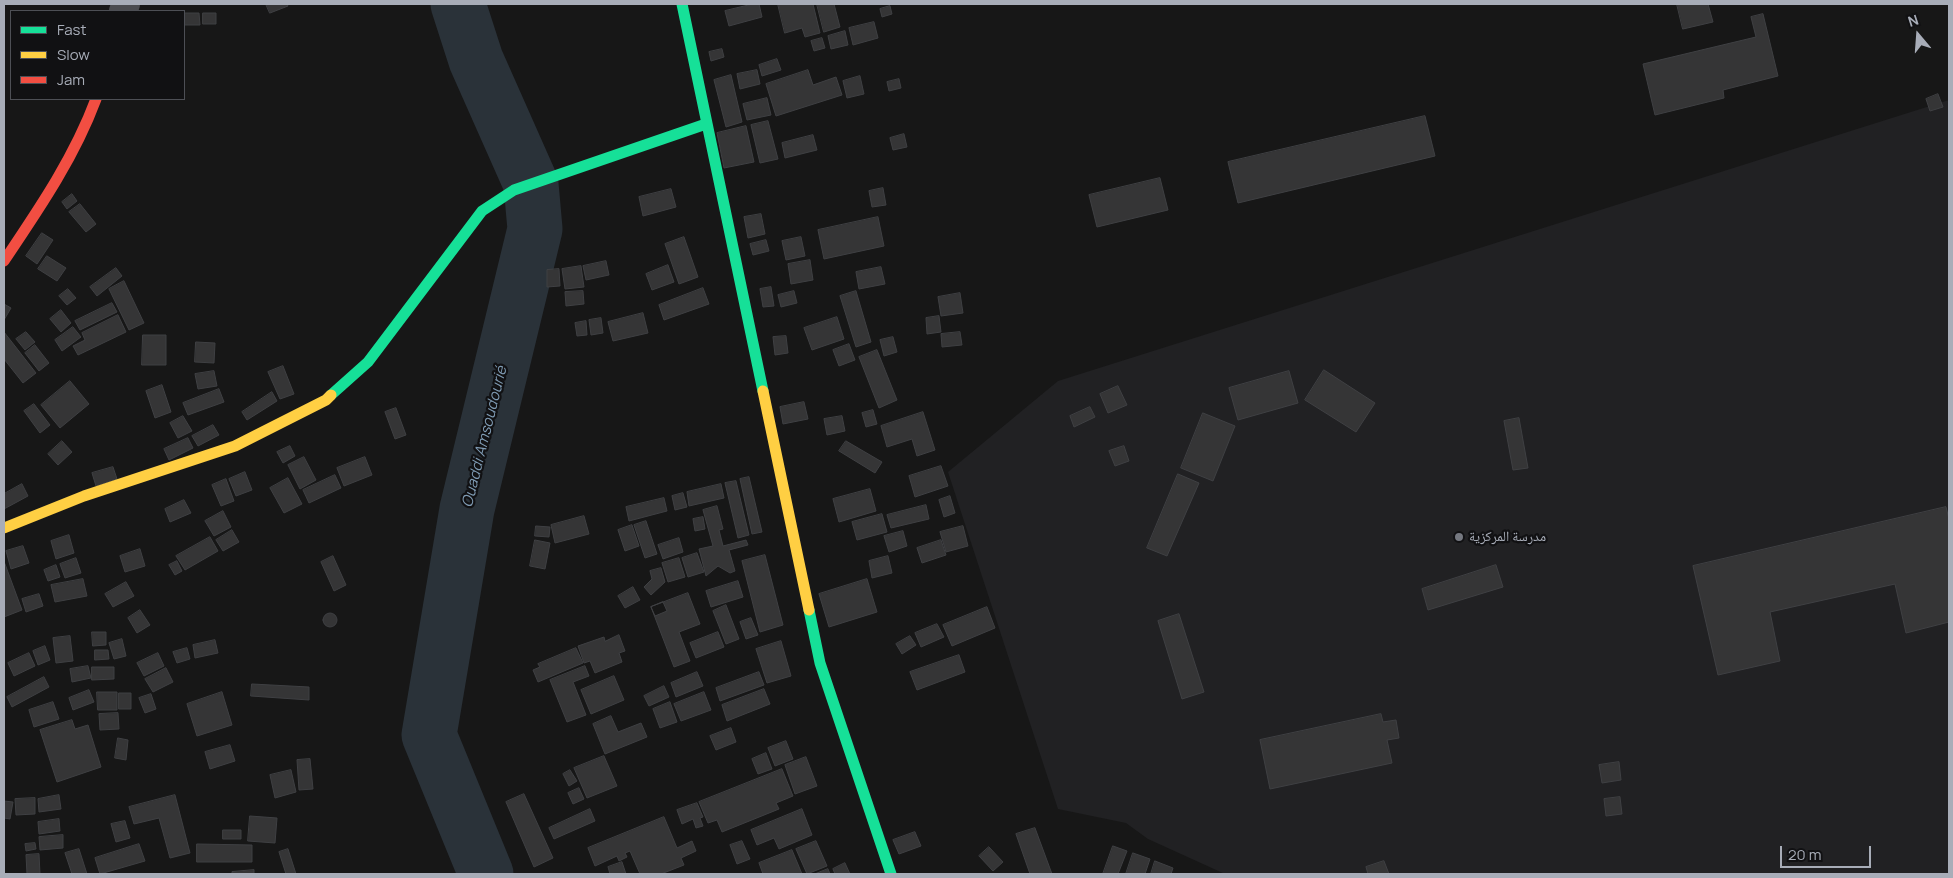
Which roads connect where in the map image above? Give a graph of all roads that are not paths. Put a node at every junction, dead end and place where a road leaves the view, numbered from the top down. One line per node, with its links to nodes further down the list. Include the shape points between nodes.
1 (682, 4): 3 (street)
2 (96, 100): 4 (street, via 89,119 46,199)
3 (706, 124): 5 (street, via 514,190 482,211 368,362 326,400 235,446 84,496); 6 (street, via 820,663)
4 (4, 260)
5 (4, 528)
6 (891, 874)

